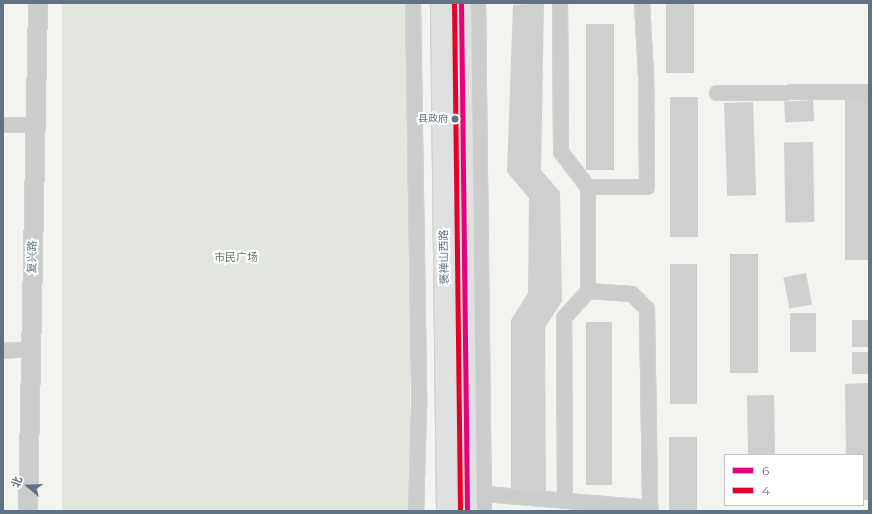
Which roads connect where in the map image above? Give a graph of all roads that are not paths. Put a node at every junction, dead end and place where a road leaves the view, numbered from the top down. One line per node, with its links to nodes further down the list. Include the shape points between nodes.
1 (38, 3): 11 (street, 复兴路)
2 (413, 3): 20 (street, via 419,406)
3 (441, 3): 21 (main road, 褒禅山西路)
4 (461, 3): 22 (main road, 褒禅山西路)
5 (478, 3): 16 (street)
6 (560, 3): 12 (street, via 561,152)
7 (642, 3): 12 (street, via 646,76 647,187)
8 (869, 92): 9 (street)
9 (717, 94)
10 (3, 124): 11 (street)
11 (36, 125): 14 (street, 复兴路)
12 (588, 187): 13 (street)
13 (588, 291): 17 (street, via 564,318); 18 (street, via 632,294 647,309)
14 (30, 349): 15 (street); 19 (street, 复兴路)
15 (3, 351)
16 (485, 494): 17 (street); 23 (street)
17 (565, 501): 18 (street)
18 (650, 509)
19 (28, 511)
20 (416, 511)
21 (447, 511)
22 (468, 511)
23 (484, 511)

